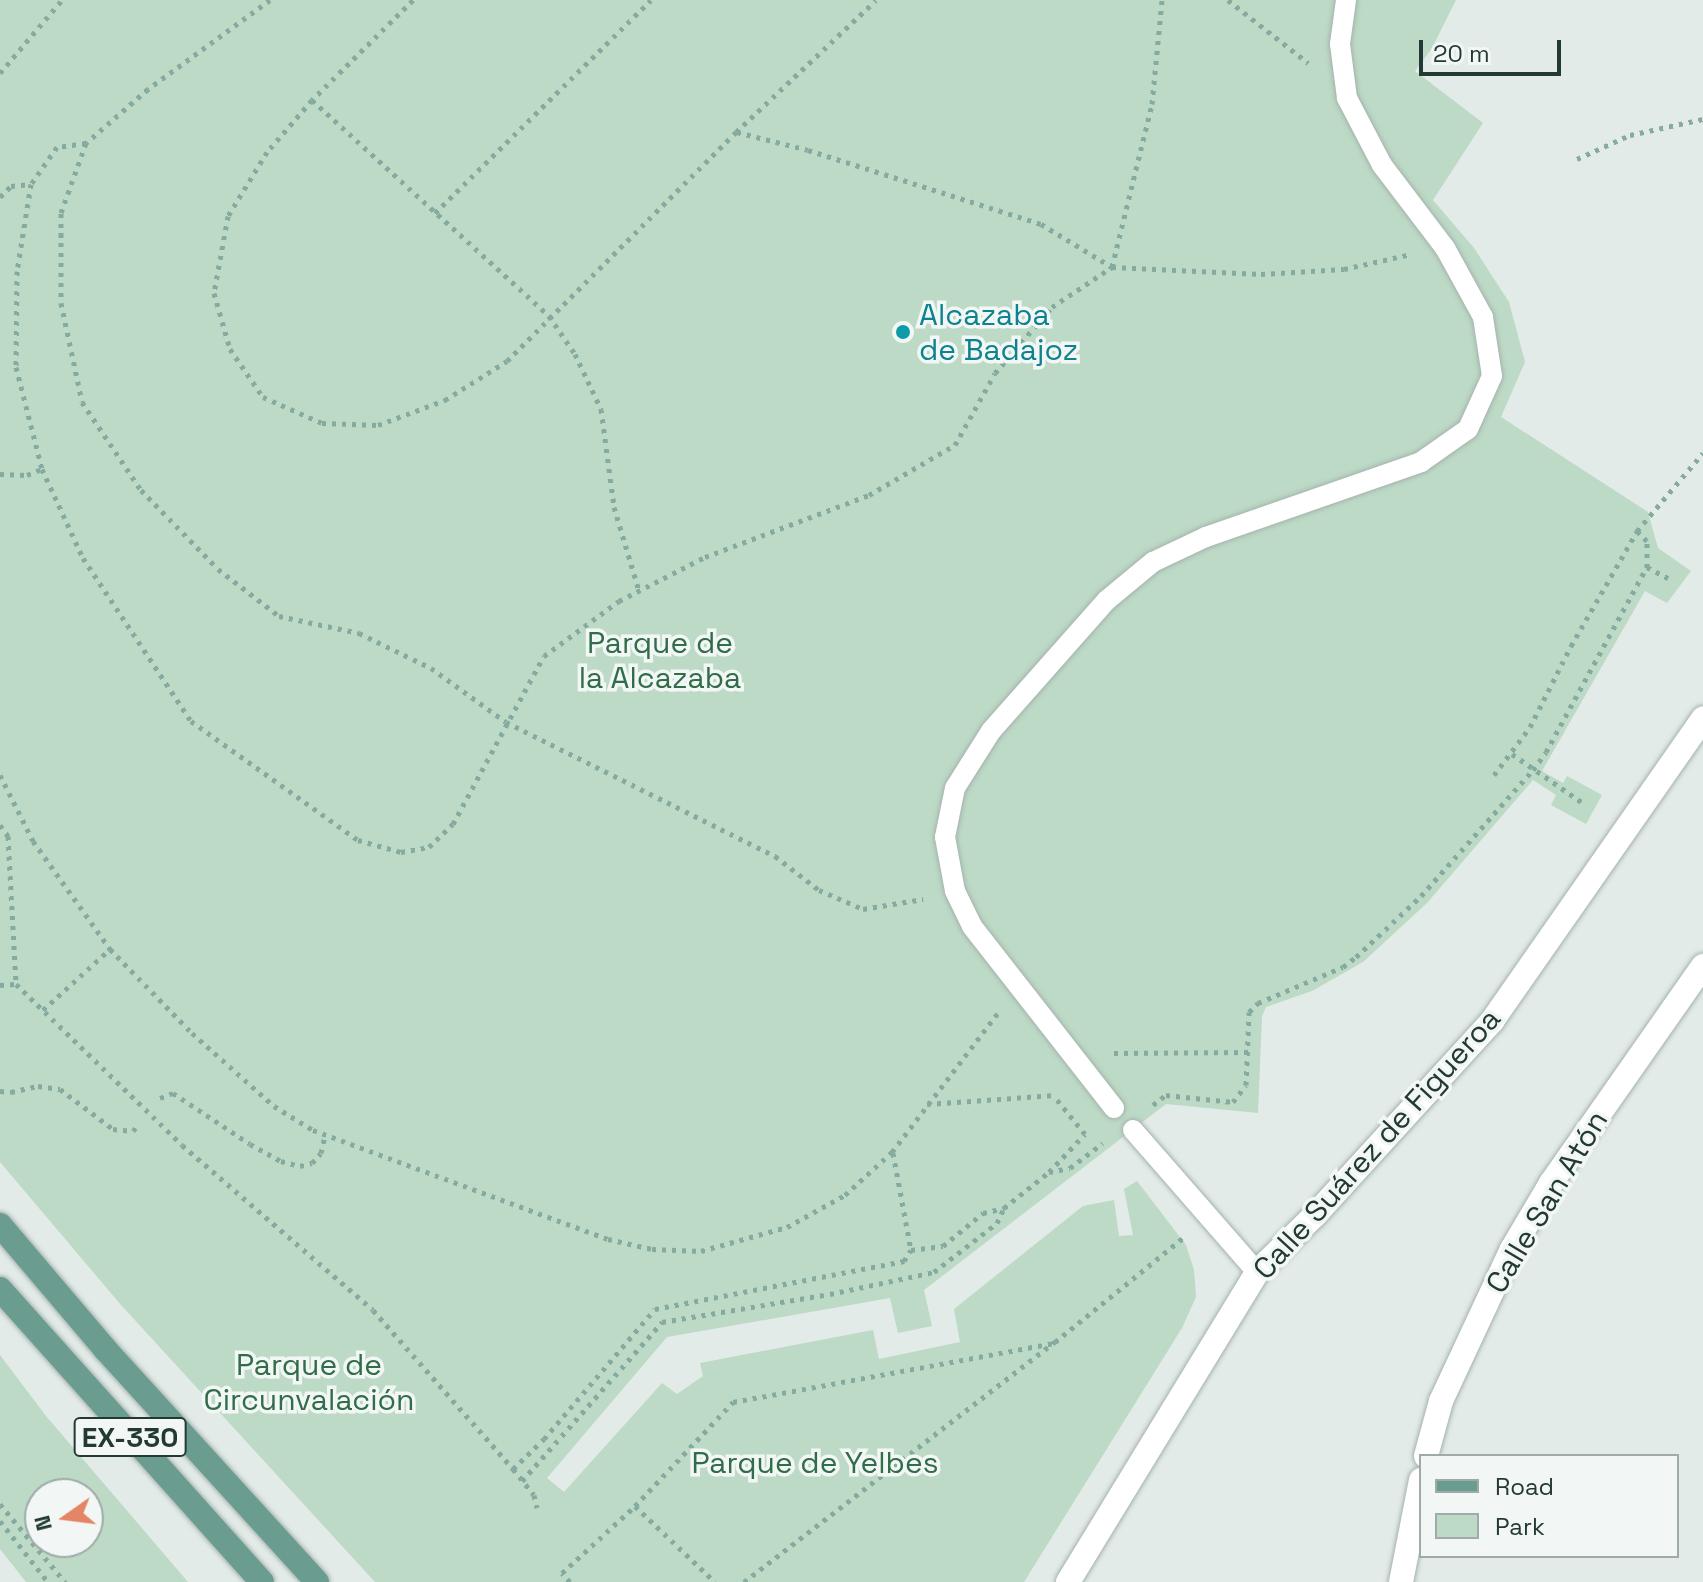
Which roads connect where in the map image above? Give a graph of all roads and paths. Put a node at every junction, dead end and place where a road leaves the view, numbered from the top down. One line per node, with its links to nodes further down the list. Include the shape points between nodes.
1 (62, 0): 10 (path)
2 (270, 0): 14 (path, via 148,89)
3 (413, 0): 11 (path)
4 (651, 0): 18 (path)
5 (876, 0): 13 (path)
6 (1162, 0): 20 (path, via 1152,104)
7 (1228, 0): 9 (path, via 1310,65)
8 (1346, 0): 9 (lane, via 1340,44)
9 (1343, 71): 19 (lane, via 1347,98 1382,165)
10 (0, 73)
11 (312, 100): 18 (path); 21 (path, via 267,152 228,216 214,293 230,349 263,397 322,423 378,425 445,400 507,361)
12 (1703, 119): 15 (path, via 1630,135)
13 (736, 132): 20 (path, via 1041,224); 21 (path)
14 (86, 143): 16 (path, via 57,147); 30 (path, via 61,213 61,303 82,402 141,490 218,569 279,616 359,633 431,668)
15 (1577, 159)
16 (31, 184): 17 (path, via 11,186); 23 (path, via 17,271 16,367)
17 (0, 197)
18 (435, 213): 21 (path)
19 (1445, 248): 20 (path, via 1344,269 1275,273); 37 (lane, via 1483,317 1492,376 1468,429 1421,462 1206,537 1153,562 1107,600 991,731 955,788 945,837)
20 (1112, 267): 28 (path, via 1052,307 995,373 955,445 869,495 705,557)
21 (549, 316): 28 (path, via 575,354 601,409 614,507)
22 (1703, 453): 25 (path)
23 (42, 469): 24 (path, via 27,475); 30 (path, via 83,558 191,721 358,840 401,852 429,847 453,824)
24 (0, 474)
25 (1637, 531): 26 (path, via 1647,541); 31 (path)
26 (1647, 567): 27 (path); 32 (path)
27 (1668, 578)
28 (639, 591): 30 (path, via 544,656)
29 (1703, 718): 60 (street, Calle Suárez de Figueroa, via 1492,1021)
30 (506, 722): 37 (path, via 775,856 819,890 863,909)
31 (1512, 754): 32 (path); 34 (path)
32 (1533, 770): 35 (path); 44 (path, via 1421,896 1356,957 1258,1003 1249,1012)
33 (0, 775): 38 (path, via 33,841)
34 (1494, 775)
35 (1583, 803)
36 (0, 825): 40 (path, via 8,836)
37 (955, 891): 42 (lane, via 972,926)
38 (110, 949): 43 (path); 52 (path, via 274,1106)
39 (1703, 966): 63 (street, Calle San Atón, via 1551,1183 1512,1249 1441,1401)
40 (16, 984): 41 (path); 43 (path)
41 (0, 985)
42 (1025, 995): 48 (path, via 999,1011); 49 (lane)
43 (42, 1010): 64 (path, via 182,1145 373,1310)
44 (1249, 1052): 45 (path); 50 (path, via 1246,1085 1233,1102 1166,1095)
45 (1105, 1053)
46 (0, 1091): 51 (path, via 60,1089 113,1129 133,1131)
47 (160, 1098): 52 (path, via 173,1093 250,1144 300,1166 321,1153)
48 (927, 1104): 54 (path); 55 (path, via 1054,1096 1085,1134)
49 (1114, 1108)
50 (1138, 1122): 57 (lane)
51 (138, 1125)
52 (325, 1135): 54 (path, via 608,1239 652,1249 701,1251 787,1227 845,1195)
53 (1106, 1141): 55 (path, via 1070,1168)
54 (892, 1152): 59 (path)
55 (1049, 1172): 56 (path)
56 (1004, 1208): 59 (path, via 983,1213 943,1246); 65 (path, via 997,1223 934,1272 662,1322)
57 (1209, 1217): 60 (lane); 62 (path)
58 (0, 1225): 74 (main road, EX-330)
59 (911, 1250): 64 (path, via 904,1261 655,1309)
60 (1257, 1272): 78 (street, Calle Suárez de Figueroa)
61 (0, 1289): 73 (main road, EX-330)
62 (1055, 1342): 68 (path, via 733,1402); 77 (path)
63 (1427, 1454)
64 (513, 1469): 65 (path)
65 (522, 1481): 69 (path)
66 (1419, 1490): 79 (street)
67 (0, 1504): 72 (path)
68 (635, 1506): 75 (path, via 562,1573); 76 (path)
69 (537, 1508)
70 (0, 1521): 71 (path)
71 (48, 1582)
72 (65, 1582)
73 (262, 1582)
74 (317, 1582)
75 (570, 1582)
76 (715, 1582)
77 (744, 1582)
78 (1068, 1582)
79 (1401, 1582)

